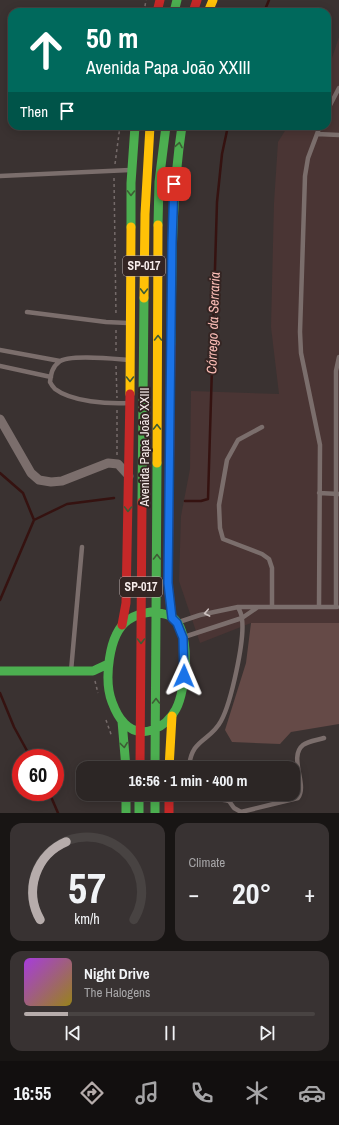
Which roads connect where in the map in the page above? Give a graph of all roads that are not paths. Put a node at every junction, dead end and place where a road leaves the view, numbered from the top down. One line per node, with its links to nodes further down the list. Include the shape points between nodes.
1 (339, 88): 2 (lane)
2 (331, 103)
3 (135, 130): 10 (main road, Avenida Papa João XXIII)
4 (150, 130): 46 (main road, Avenida Papa João XXIII / SP-017, one-way to 46, via 144,214)
5 (166, 130): 47 (main road, Avenida Papa João XXIII / SP-017, one-way to 5, via 159,182)
6 (181, 130): 34 (main road, Avenida Papa João XXIII, one-way to 6, via 168,583 172,242 176,158)
7 (318, 130): 8 (lane)
8 (317, 134): 9 (lane); 25 (lane, via 308,158 305,176 300,332 301,353 320,445)
9 (339, 135)
10 (132, 170): 11 (lane); 13 (main road, Avenida Papa João XXIII, one-way to 13)
11 (0, 176)
12 (27, 312): 13 (lane)
13 (130, 323): 16 (main road, Avenida Papa João XXIII)
14 (0, 350): 17 (lane)
15 (339, 357): 20 (lane, via 336,371)
16 (130, 360): 17 (lane, via 70,358); 21 (main road, Avenida Papa João XXIII, one-way to 21)
17 (60, 361): 19 (lane, via 52,370)
18 (0, 366): 19 (lane)
19 (50, 377): 21 (lane, via 54,389 69,397 108,404)
20 (338, 378): 26 (lane)
21 (130, 404): 24 (main road, Avenida Papa João XXIII)
22 (0, 420): 24 (street, via 31,473 39,480 51,482 74,477 108,463 118,464)
23 (262, 427): 29 (lane, via 238,440 227,460 219,505 220,528 223,539 269,559 272,568)
24 (129, 476): 35 (main road, Avenida Papa João XXIII, one-way to 35, via 126,590)
25 (320, 493): 26 (lane); 30 (lane)
26 (338, 494): 32 (lane)
27 (82, 547): 39 (lane)
28 (238, 607): 31 (lane); 33 (lane); 34 (lane, one-way to 34)
29 (272, 607): 30 (lane); 31 (lane)
30 (319, 607): 32 (lane)
31 (258, 608): 33 (lane)
32 (338, 608)
33 (242, 618): 36 (lane); 49 (lane, via 240,653 221,722 191,754)
34 (175, 620): 35 (main road, via 164,614 151,612 138,614); 36 (main road)
35 (122, 625): 37 (main road, via 113,644)
36 (183, 638): 42 (main road, via 184,685 181,699)
37 (108, 664): 40 (main road); 41 (main road)
38 (0, 671): 39 (main road)
39 (71, 671): 40 (main road)
40 (93, 671): 41 (main road)
41 (108, 679): 43 (main road, via 115,711)
42 (172, 716): 43 (main road, via 163,726 152,731 136,731); 48 (main road)
43 (122, 722): 45 (main road, one-way to 45)
44 (324, 738): 50 (lane, via 304,744)
45 (125, 761)
46 (140, 761)
47 (155, 761)
48 (169, 761)
49 (190, 761)
50 (298, 761)
51 (300, 782): 52 (lane)
52 (300, 794)
53 (126, 801): 59 (main road)
54 (139, 801): 60 (main road)
55 (155, 801): 61 (main road)
56 (169, 801): 62 (main road)
57 (229, 801): 58 (lane, via 241,812)
58 (286, 801)
59 (126, 813)
60 (139, 813)
61 (155, 813)
62 (169, 813)

